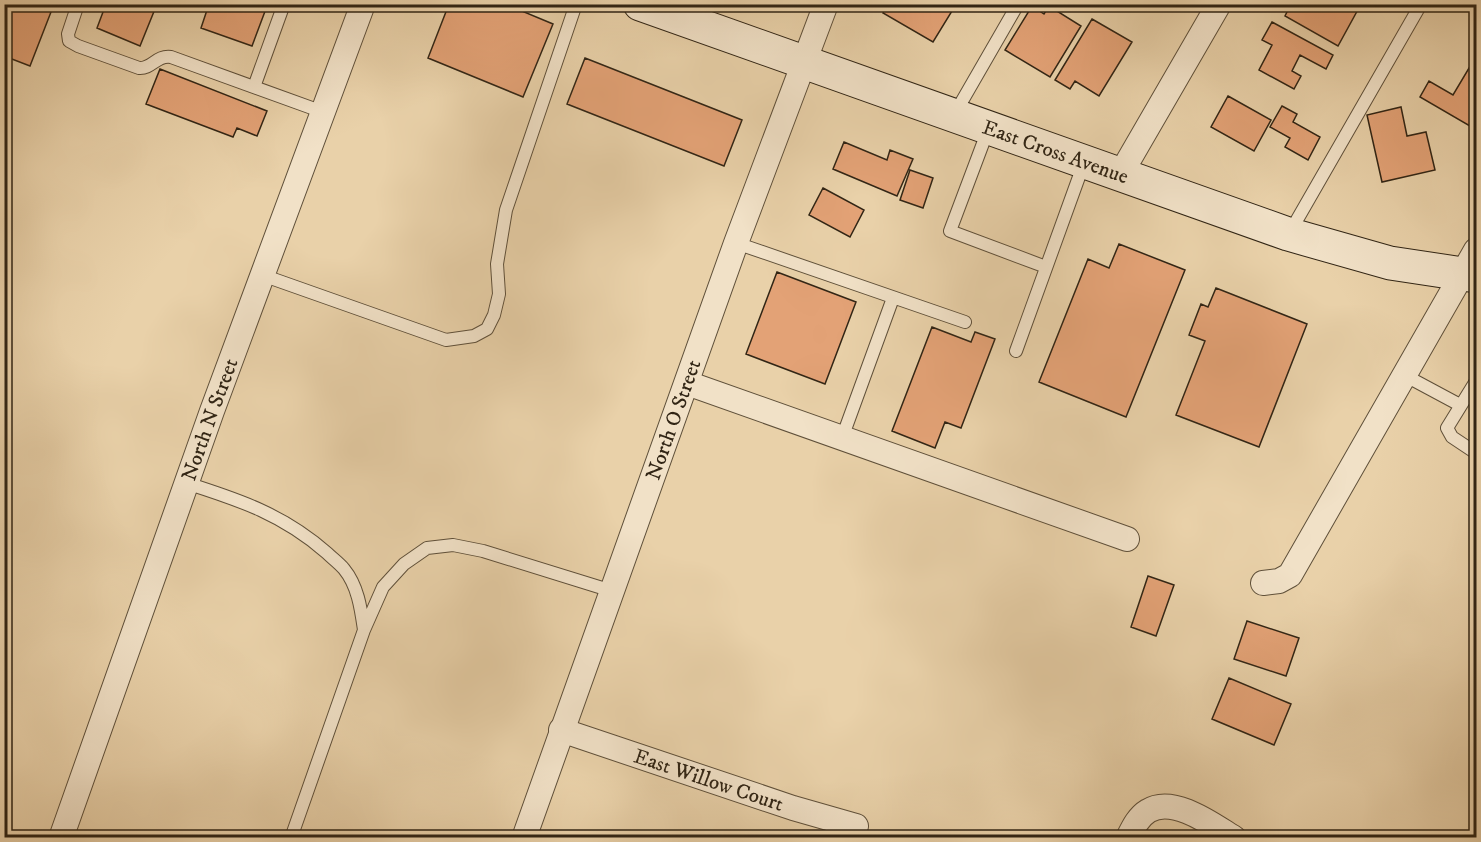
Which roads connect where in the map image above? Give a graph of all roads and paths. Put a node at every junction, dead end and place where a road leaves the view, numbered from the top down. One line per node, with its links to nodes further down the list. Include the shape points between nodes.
1 (78, 4): 11 (lane, via 68,34 69,41 78,46 139,68 163,56 171,57)
2 (284, 4): 11 (lane)
3 (576, 4): 21 (lane, via 506,210 496,264 499,294 487,329 474,336 446,340)
4 (640, 4): 10 (street, East Cross Avenue)
5 (826, 4): 10 (street, North O Street)
6 (1018, 4): 13 (lane)
7 (1219, 4): 16 (street)
8 (1421, 4): 17 (lane)
9 (358, 6): 12 (street, North N Street)
10 (802, 63): 13 (street, East Cross Avenue); 18 (street, North O Street)
11 (254, 87): 12 (lane)
12 (322, 112): 21 (street, North N Street)
13 (953, 116): 14 (street, East Cross Avenue)
14 (989, 128): 15 (street, East Cross Avenue); 19 (lane, via 950,231)
15 (1084, 162): 16 (street, East Cross Avenue); 19 (lane)
16 (1120, 175): 17 (street, East Cross Avenue)
17 (1288, 234): 20 (street, East Cross Avenue, via 1390,263)
18 (735, 243): 22 (lane); 27 (street, North O Street)
19 (1046, 267): 24 (lane)
20 (1471, 267): 25 (street)
21 (262, 275): 31 (street, North N Street)
22 (893, 298): 23 (lane); 29 (lane)
23 (965, 322)
24 (1016, 351)
25 (1404, 375): 28 (lane); 33 (street, via 1290,575 1279,582)
26 (1476, 381): 28 (lane)
27 (687, 383): 29 (street); 34 (street, North O Street)
28 (1460, 405): 30 (lane, via 1447,428 1452,437)
29 (842, 438): 32 (street)
30 (1476, 453)
31 (186, 483): 35 (lane, via 244,501 308,537 345,570 361,602); 38 (street, North N Street)
32 (1127, 539)
33 (1263, 583)
34 (612, 591): 35 (lane, via 483,551 453,545 427,548 404,564 383,587); 36 (street, North O Street)
35 (364, 630): 39 (lane)
36 (561, 730): 37 (street, East Willow Court); 40 (street, North O Street)
37 (856, 826)
38 (61, 837)
39 (291, 837)
40 (524, 837)
41 (1128, 837): 42 (street, via 1148,811 1162,806 1189,812)
42 (1234, 837)

